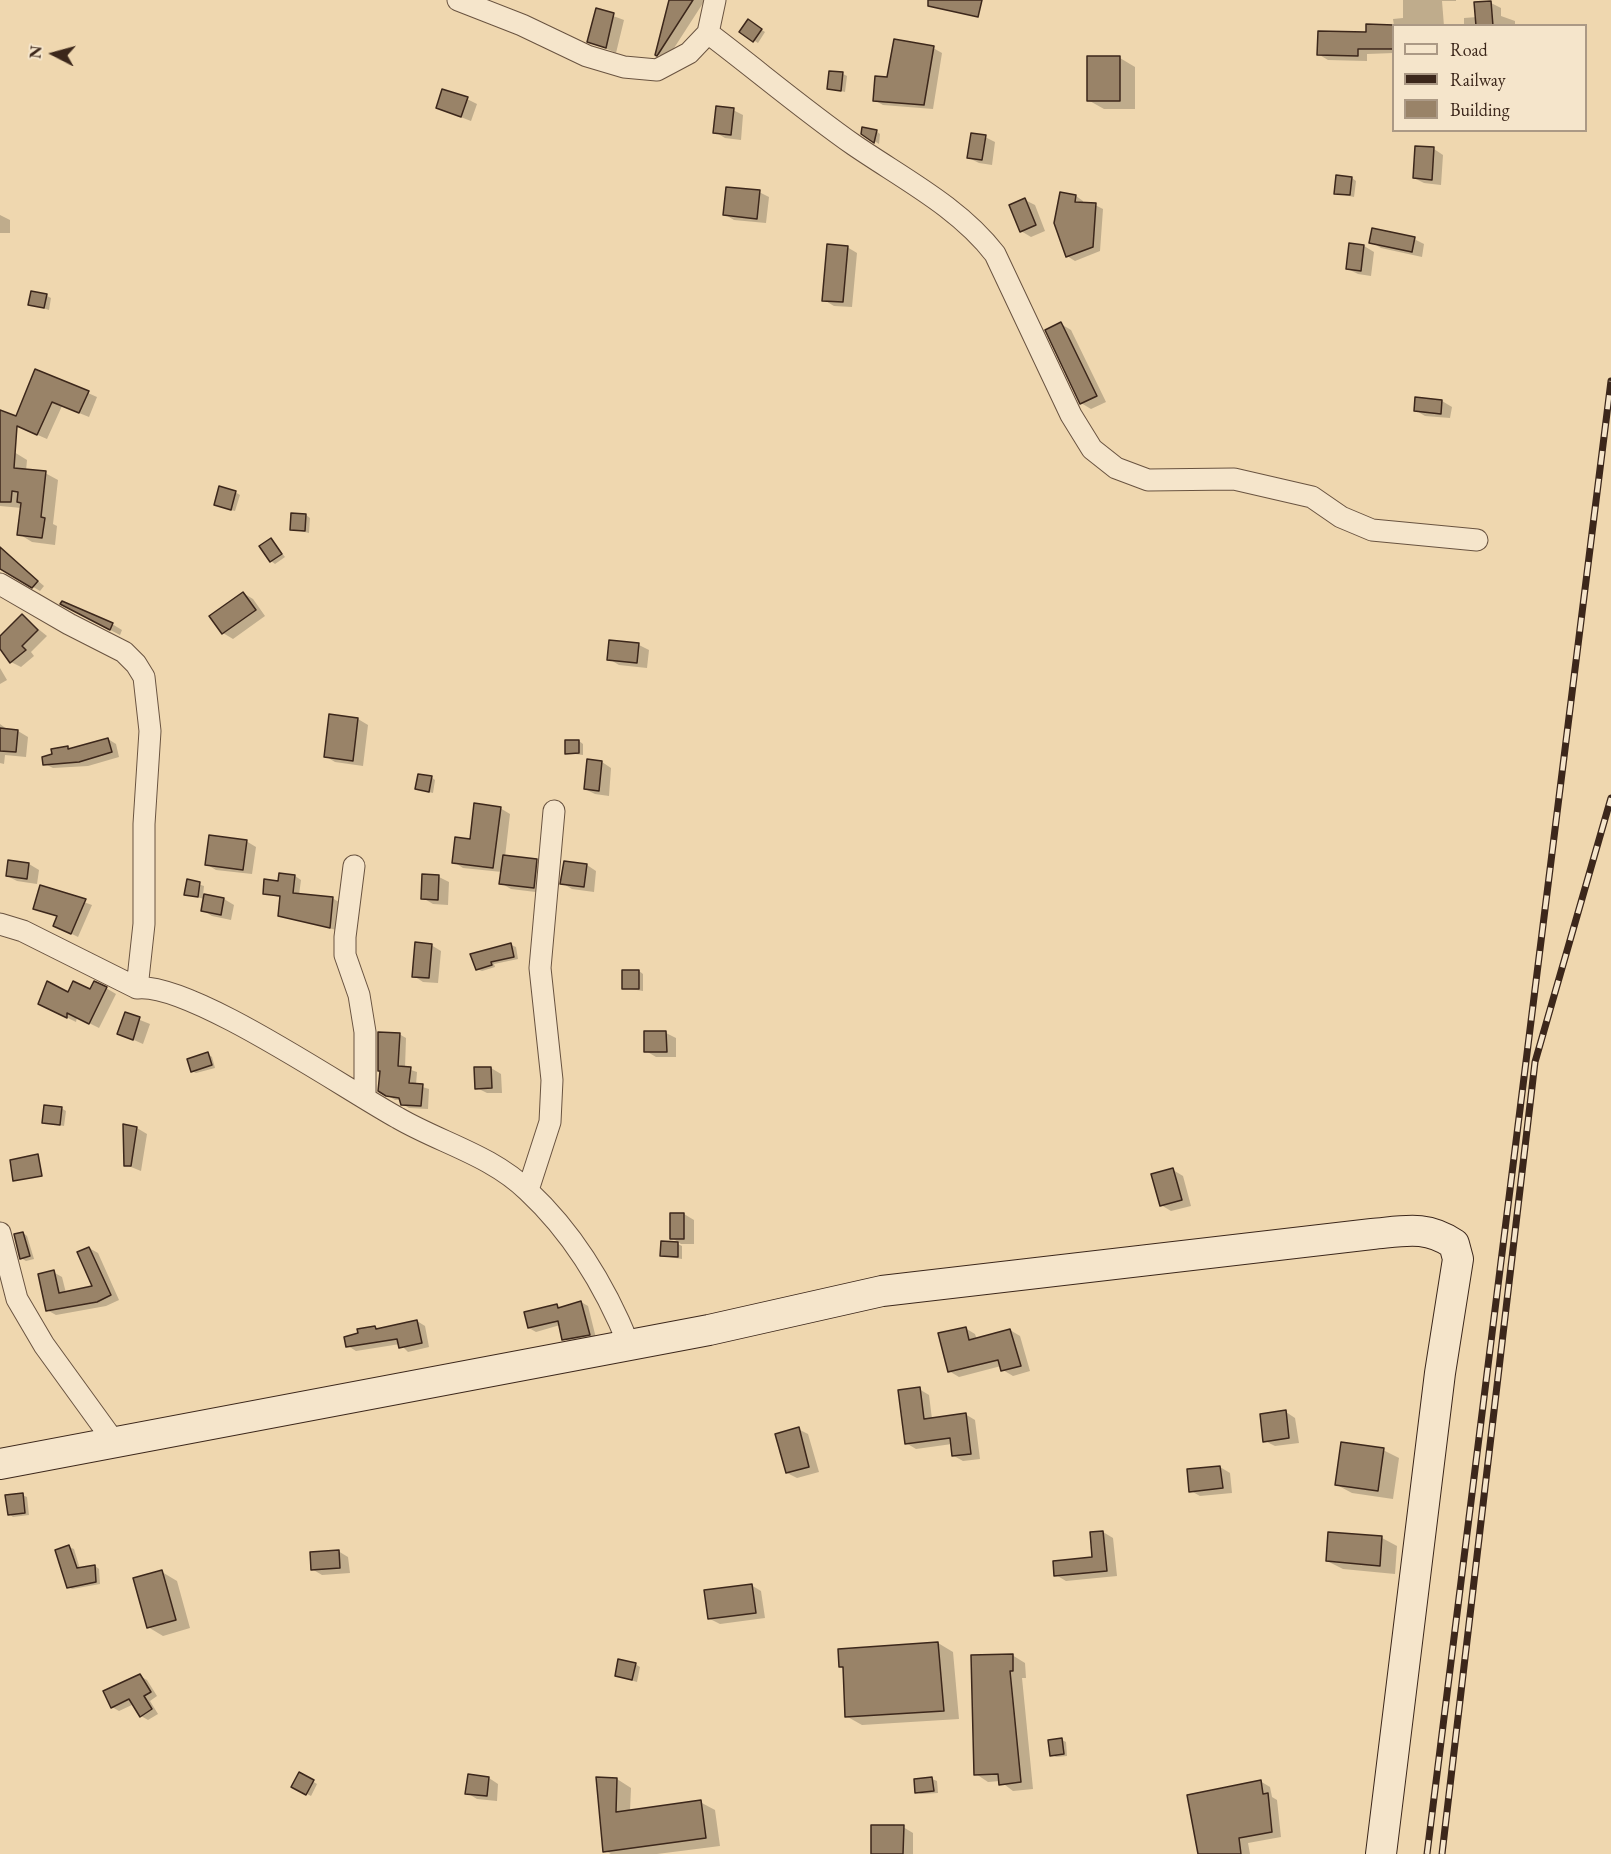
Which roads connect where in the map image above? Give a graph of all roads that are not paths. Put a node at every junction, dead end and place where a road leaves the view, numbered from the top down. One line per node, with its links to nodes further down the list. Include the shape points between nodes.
1 (458, 0): 3 (street, via 587,56 624,67 657,70 689,53)
2 (715, 0): 3 (street)
3 (708, 33): 4 (street, via 979,234 994,254 1071,415 1092,449 1116,468 1148,480 1234,479 1312,497 1341,517 1372,530)
4 (1476, 540)
5 (0, 584): 9 (street, via 124,652 144,677 150,731 144,824 144,924)
6 (554, 811): 11 (street, via 540,968 551,1069 550,1122)
7 (354, 866): 10 (street, via 345,955 365,1032)
8 (0, 924): 9 (street, via 33,936)
9 (137, 988): 10 (street, via 150,986 211,1011)
10 (365, 1098): 11 (street, via 399,1119 490,1162)
11 (528, 1190): 13 (street, via 562,1228 611,1300)
12 (0, 1233): 14 (street, via 17,1299 44,1345)
13 (629, 1345): 14 (street); 16 (street, via 882,1291 1406,1231 1438,1233 1454,1244 1458,1259 1440,1373)
14 (115, 1443): 15 (street)
15 (0, 1464)
16 (1381, 1854)

